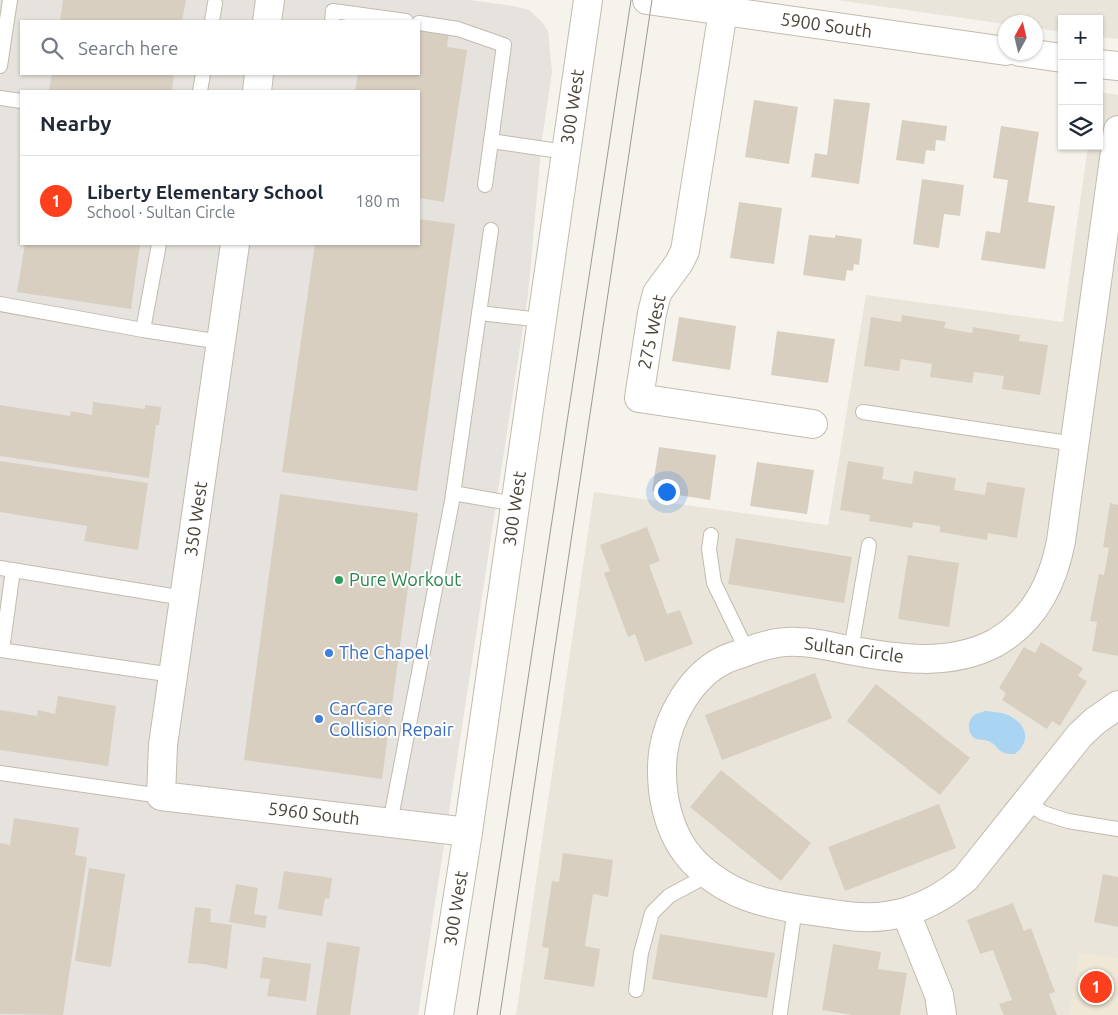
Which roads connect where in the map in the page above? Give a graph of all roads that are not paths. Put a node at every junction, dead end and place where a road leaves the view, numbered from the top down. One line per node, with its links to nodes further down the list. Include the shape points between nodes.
1 (10, 0): 17 (lane)
2 (270, 0): 9 (street)
3 (588, 0): 27 (street, 300 West)
4 (647, 0): 7 (street, 5900 South)
5 (215, 3): 8 (lane)
6 (771, 9): 7 (street, 5900 South); 13 (street, 5900 South)
7 (723, 10): 39 (street, 275 West, via 684,251 657,293 639,398)
8 (212, 20)
9 (266, 20)
10 (332, 20): 11 (lane, via 333,11)
11 (399, 20)
12 (420, 23): 26 (lane, via 458,29 504,45)
13 (998, 49)
14 (1043, 55): 15 (street)
15 (1058, 57)
16 (1103, 64): 18 (street)
17 (0, 66)
18 (1118, 66)
19 (203, 75): 21 (lane)
20 (259, 75): 22 (street)
21 (200, 90)
22 (257, 90)
23 (0, 98): 24 (lane)
24 (20, 101)
25 (1118, 130): 32 (street, Sultan Circle)
26 (491, 141): 27 (lane); 28 (lane)
27 (566, 152): 35 (street, 300 West)
28 (485, 185)
29 (491, 230): 34 (lane)
30 (158, 245): 36 (lane)
31 (235, 245): 37 (street, 350 West)
32 (1108, 285): 40 (street, Sultan Circle)
33 (0, 304): 36 (lane)
34 (479, 313): 35 (lane); 41 (lane)
35 (542, 320): 42 (street, 300 West)
36 (143, 330): 37 (lane)
37 (221, 342): 46 (street, 350 West)
38 (863, 412): 40 (lane)
39 (813, 424)
40 (1075, 444): 48 (street, Sultan Circle, via 1058,560 1042,598 1030,615 995,642 971,653 949,658 924,660)
41 (454, 493): 42 (lane); 55 (lane)
42 (515, 504): 57 (street, 300 West)
43 (711, 535): 49 (lane, via 709,550 714,583)
44 (869, 545): 48 (lane)
45 (7, 569): 46 (lane); 47 (lane)
46 (184, 598): 50 (street, 350 West)
47 (1, 650): 50 (lane)
48 (851, 650): 49 (street, Sultan Circle, via 797,642 778,643)
49 (747, 652): 58 (street, Sultan Circle, via 724,660 690,688 670,726 664,749 661,772 668,816 688,856)
50 (173, 674): 53 (street, 350 West, via 163,745)
51 (1118, 705): 54 (street, Sultan Circle, via 1080,736)
52 (0, 773): 53 (lane)
53 (161, 796): 55 (street, 5960 South)
54 (1028, 802): 56 (lane, via 1043,813 1068,821); 60 (street, Sultan Circle, via 964,879 940,897)
55 (390, 823): 57 (street, 5960 South)
56 (1118, 829)
57 (468, 832): 63 (street, 300 West)
58 (708, 875): 59 (street, Sultan Circle, via 746,898); 61 (lane, via 669,896 652,913 641,953)
59 (795, 908): 60 (street, Sultan Circle, via 872,918); 62 (lane)
60 (906, 913): 64 (street, via 939,995)
61 (636, 990)
62 (780, 1013)
63 (439, 1015)
64 (942, 1015)

